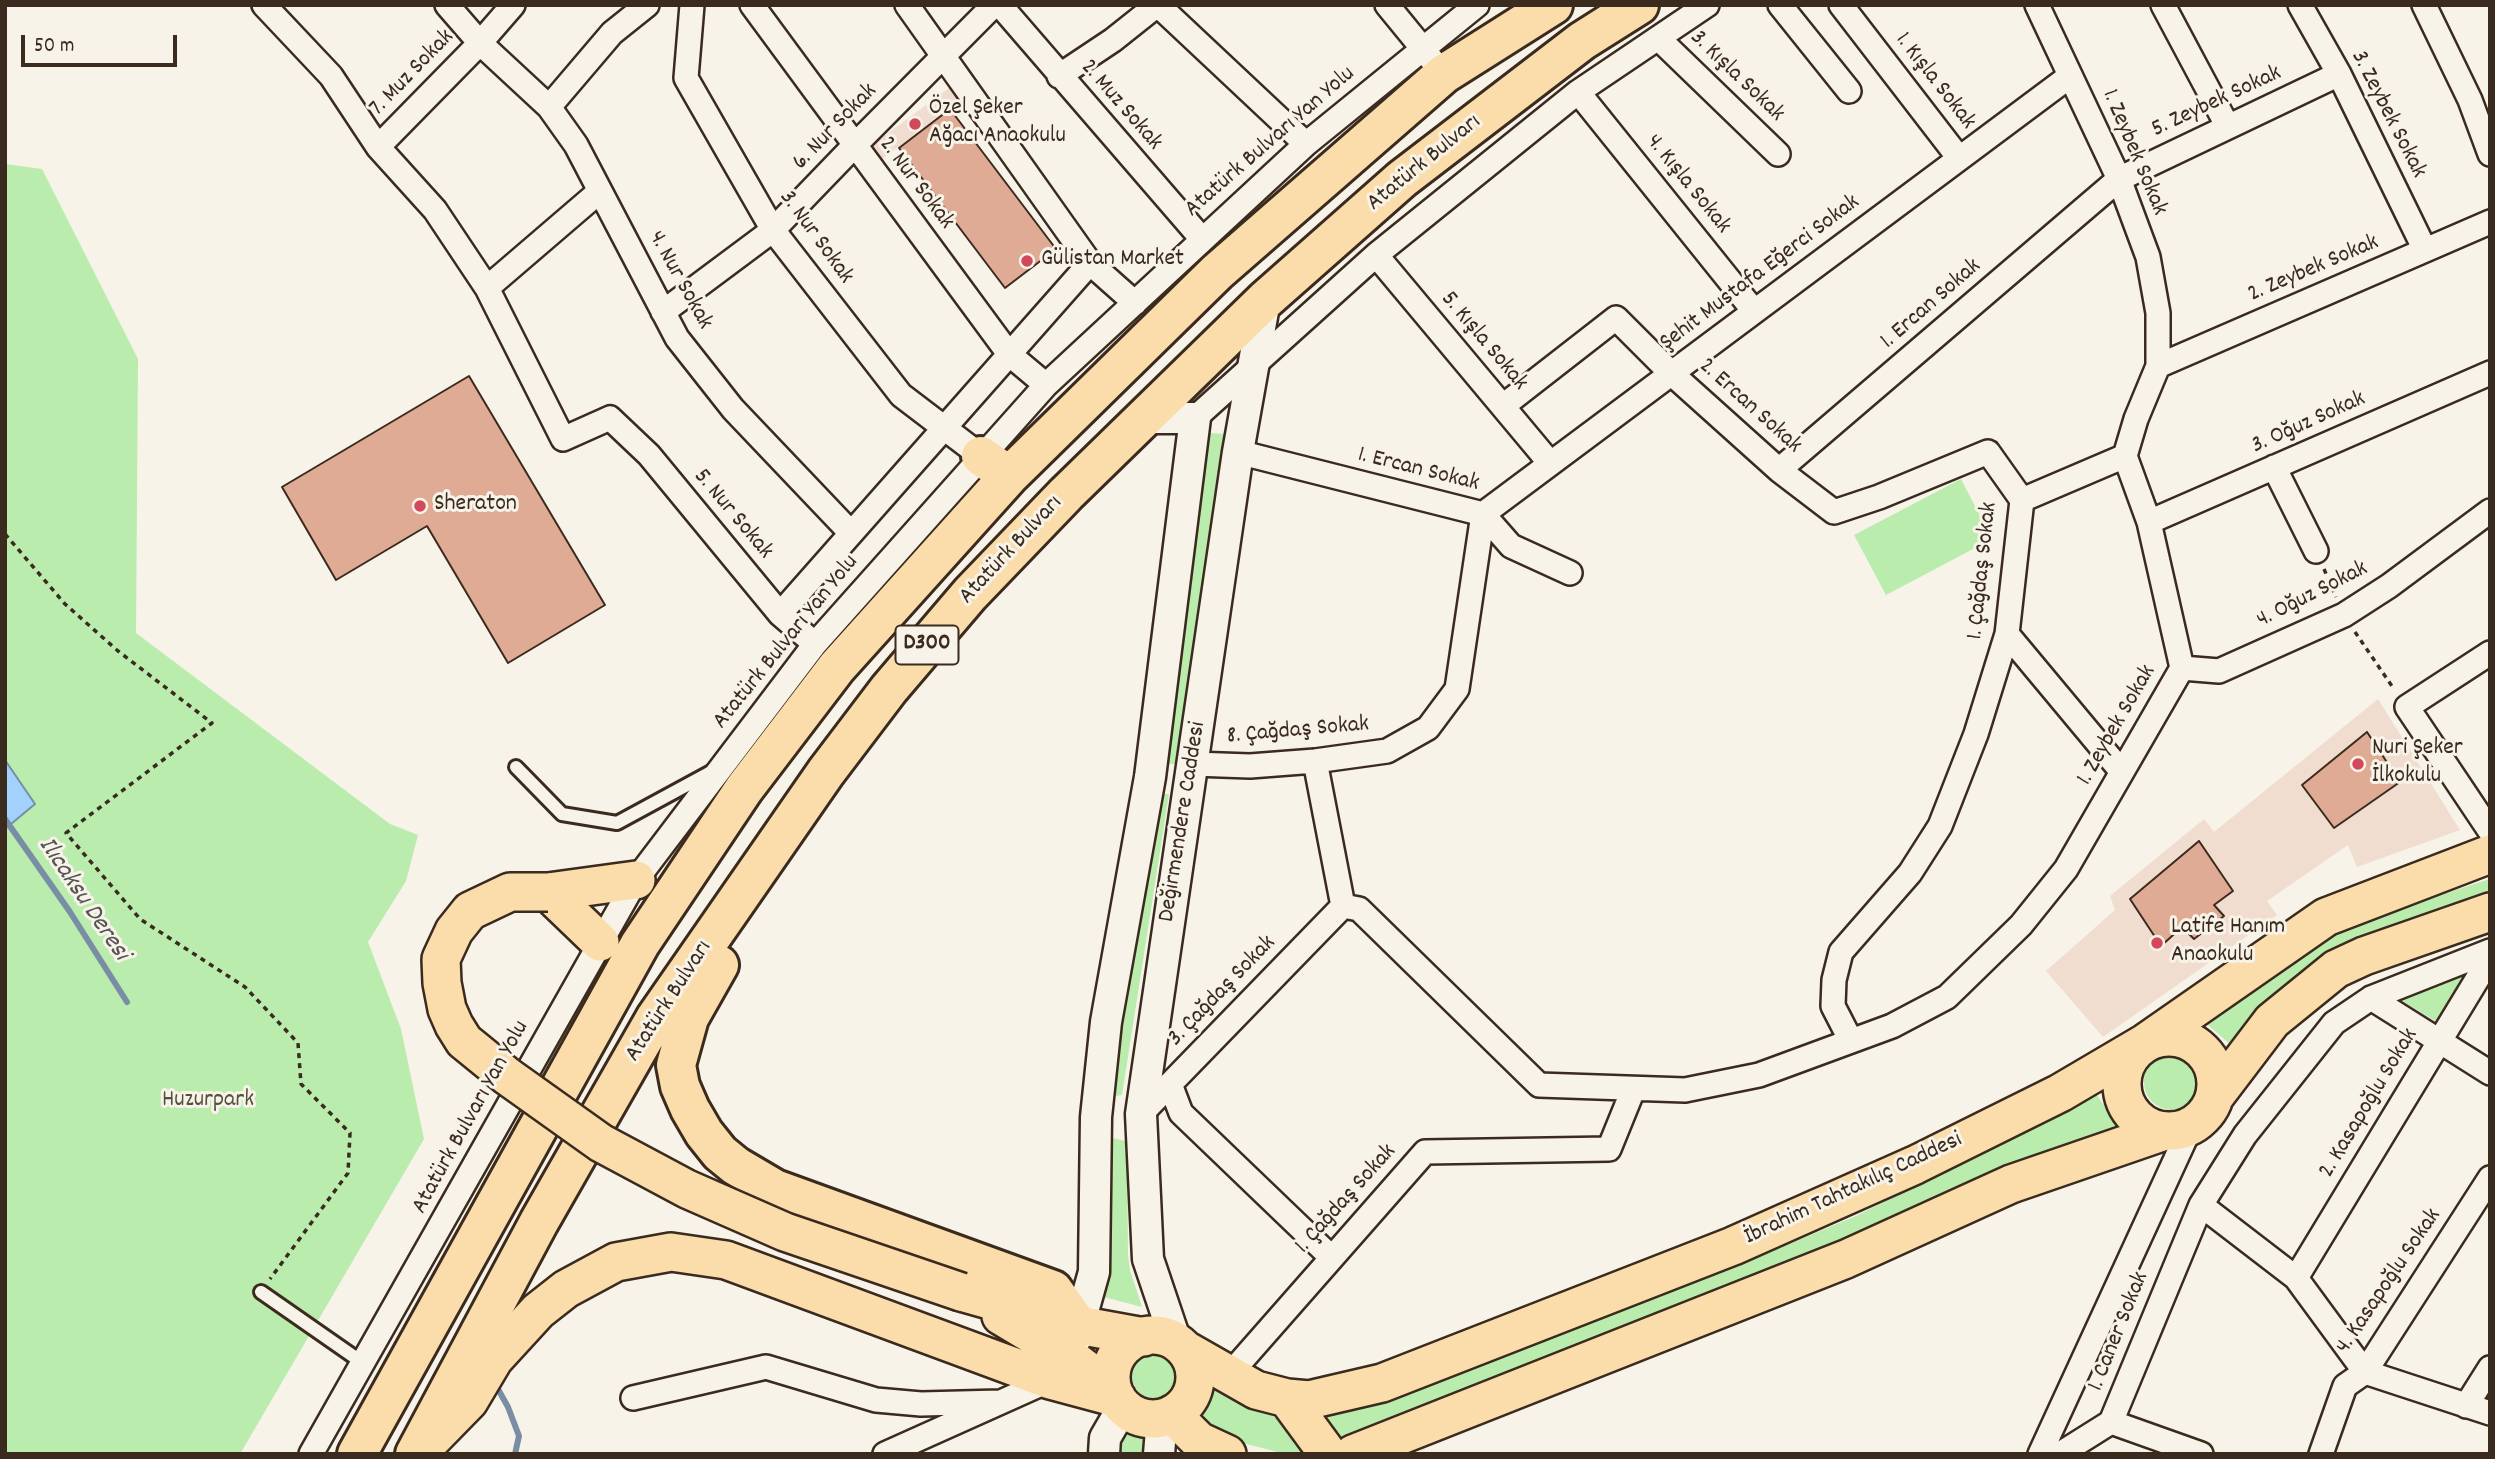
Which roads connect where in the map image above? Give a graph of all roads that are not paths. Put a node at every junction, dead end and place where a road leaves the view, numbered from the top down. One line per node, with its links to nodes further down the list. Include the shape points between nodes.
1 (264, 5): 35 (street, via 331,76)
2 (447, 5): 23 (street, 4. Nur Sokak)
3 (513, 5): 23 (street, 7. Muz Sokak)
4 (647, 5): 31 (street, via 612,33)
5 (692, 5): 42 (street, 3. Nur Sokak, via 686,78)
6 (752, 5): 34 (street, 2. Nur Sokak)
7 (907, 5): 24 (street)
8 (994, 5): 24 (street, 6. Nur Sokak)
9 (1000, 5): 27 (street, 2. Muz Sokak)
10 (1158, 5): 27 (street); 33 (street)
11 (1387, 5): 25 (street)
12 (1477, 5): 25 (street, Atatürk Bulvarı Yan Yolu)
13 (1553, 5): 25 (highway, Atatürk Bulvarı / D300)
14 (1639, 5): 48 (highway, Atatürk Bulvarı / D300, via 1582,41 1402,179)
15 (1707, 5): 22 (street)
16 (1780, 5): 29 (street)
17 (1841, 5): 38 (street, 1. Kışla Sokak)
18 (2037, 5): 28 (street, 1. Zeybek Sokak)
19 (2163, 5): 32 (street)
20 (2300, 5): 26 (street, 3. Zeybek Sokak)
21 (2424, 5): 37 (street, via 2470,100)
22 (1658, 38): 30 (street); 36 (street, 3. Kışla Sokak)
23 (480, 43): 31 (street, 4. Nur Sokak); 35 (street, 7. Muz Sokak)
24 (944, 55): 34 (street, 6. Nur Sokak); 46 (street)
25 (1432, 61): 33 (street, Atatürk Bulvarı Yan Yolu); 65 (highway, Atatürk Bulvarı / D300, via 1217,272)
26 (2339, 75): 32 (street, 5. Zeybek Sokak); 44 (street, 3. Zeybek Sokak)
27 (1059, 76): 43 (street, 2. Muz Sokak)
28 (2070, 76): 38 (street, Şehit Mustafa Eğerci Sokak); 39 (street, 1. Zeybek Sokak)
29 (1849, 90)
30 (1578, 92): 45 (street); 51 (street, 4. Kışla Sokak)
31 (549, 107): 40 (street, 4. Nur Sokak)
32 (2228, 127): 39 (street, 5. Zeybek Sokak)
33 (1306, 144): 43 (street, Atatürk Bulvarı Yan Yolu)
34 (854, 146): 42 (street, 6. Nur Sokak); 52 (street, 2. Nur Sokak)
35 (378, 147): 47 (street, via 435,210)
36 (1778, 154)
37 (2490, 154)
38 (1959, 158): 51 (street, Şehit Mustafa Eğerci Sokak)
39 (2119, 179): 54 (street, 1. Zeybek Sokak, via 2148,257 2158,313); 67 (street, 1. Ercan Sokak)
40 (600, 191): 47 (street); 50 (street, 4. Nur Sokak)
41 (2490, 222): 44 (street, 2. Zeybek Sokak)
42 (773, 230): 50 (street, 6. Nur Sokak); 61 (street, 3. Nur Sokak, via 901,395)
43 (1202, 239): 49 (street, Atatürk Bulvarı Yan Yolu)
44 (2425, 250): 54 (street, 2. Zeybek Sokak)
45 (1376, 255): 53 (street); 58 (street, 5. Kışla Sokak)
46 (1090, 263): 49 (street); 52 (street)
47 (487, 288): 76 (street, 5. Nur Sokak, via 563,439 610,418 649,455)
48 (1265, 300): 53 (street, Değirmendere Caddesi); 59 (highway, Atatürk Bulvarı / D300)
49 (1135, 303): 57 (street, Atatürk Bulvarı Yan Yolu)
50 (663, 312): 73 (street, 4. Nur Sokak, via 677,338 733,409)
51 (1754, 312): 55 (street, Şehit Mustafa Eğerci Sokak)
52 (1009, 354): 57 (street, 2. Nur Sokak); 61 (street)
53 (1253, 365): 60 (street); 62 (street, Değirmendere Caddesi)
54 (2158, 366): 63 (street, 1. Zeybek Sokak)
55 (1671, 373): 58 (street, 2. Ercan Sokak, via 1616,318); 64 (street, Şehit Mustafa Eğerci Sokak); 67 (street, 2. Ercan Sokak)
56 (2490, 373): 66 (street, 3. Oğuz Sokak)
57 (1046, 385): 65 (street, Atatürk Bulvarı Yan Yolu)
58 (1503, 406): 64 (street, 5. Kışla Sokak)
59 (1141, 418): 60 (street); 89 (highway, Atatürk Bulvarı / D300, via 970,594 889,689)
60 (1195, 418): 86 (street, Değirmendere Caddesi)
61 (943, 429): 65 (street, 3. Nur Sokak); 73 (street)
62 (1238, 452): 71 (street, 1. Ercan Sokak); 84 (street, Değirmendere Caddesi)
63 (2125, 456): 68 (street); 72 (street, 1. Zeybek Sokak)
64 (1550, 464): 71 (street, Şehit Mustafa Eğerci Sokak)
65 (995, 466): 78 (street, Atatürk Bulvarı Yan Yolu); 129 (highway, Atatürk Bulvarı / D300, via 744,789 640,944)
66 (2274, 467): 72 (street, 3. Oğuz Sokak); 74 (street)
67 (1779, 470): 70 (street, 2. Ercan Sokak)
68 (2022, 500): 70 (street, 1. Çağdaş Sokak, via 1988,452); 77 (street, 1. Çağdaş Sokak)
69 (2490, 511): 80 (street, 4. Oğuz Sokak, via 2344,615 2219,671)
70 (1834, 512)
71 (1483, 514): 75 (street, 1. Ercan Sokak, via 1511,546); 81 (street, 8. Çağdaş Sokak, via 1457,689 1428,728 1387,751)
72 (2149, 522): 80 (street, 1. Zeybek Sokak)
73 (851, 533): 76 (street)
74 (2316, 551)
75 (1570, 573)
76 (780, 614): 78 (street, 5. Nur Sokak)
77 (2007, 634): 85 (street); 98 (street, 1. Çağdaş Sokak, via 1976,734 1940,826 1910,873 1841,952 1833,1006)
78 (816, 644): 83 (street, Atatürk Bulvarı Yan Yolu)
79 (2490, 653): 87 (street, via 2407,707)
80 (2182, 668): 85 (street, 1. Zeybek Sokak)
81 (1315, 761): 84 (street, 8. Çağdaş Sokak); 92 (street)
82 (516, 767): 83 (lane, via 562,814 617,823)
83 (721, 767): 90 (street, Atatürk Bulvarı Yan Yolu)
84 (1192, 772): 86 (street); 105 (street, Değirmendere Caddesi)
85 (2122, 772): 98 (street, 1. Zeybek Sokak, via 2066,869 2021,925 1947,997 1892,1027)
86 (1150, 776): 106 (street, Değirmendere Caddesi, via 1106,1022)
87 (2490, 831)
88 (2490, 854): 100 (main road, İbrahim Tahtakılıç Caddesi, via 2326,917)
89 (761, 864): 114 (highway, via 747,914 689,1018 680,1046 676,1065 680,1086 704,1133 736,1166 775,1189 1053,1290); 130 (highway, Atatürk Bulvarı / D300, via 656,1017 539,1222)
90 (636, 880): 91 (main road); 94 (street, Atatürk Bulvarı Yan Yolu)
91 (548, 892): 94 (main road); 114 (main road, bridge, via 510,892 470,911 453,931 441,959 442,983 447,1009 464,1041 601,1143 687,1189 785,1232 961,1292)
92 (1343, 906): 102 (street, 3. Çağdaş Sokak); 103 (street, 1. Zeybek Sokak, via 1359,909 1539,1085)
93 (2490, 912): 104 (main road, via 2336,969 2272,1021)
94 (600, 942): 115 (street, Atatürk Bulvarı Yan Yolu)
95 (2490, 951): 97 (street, 1. Caner Sokak)
96 (2490, 958): 99 (street, 2. Kasapoğlu Sokak)
97 (2371, 998): 99 (street); 109 (street, 1. Caner Sokak, via 2334,1023 2245,1135)
98 (1851, 1041): 103 (street, 1. Zeybek Sokak, via 1759,1075 1685,1090)
99 (2440, 1041): 101 (street); 111 (street, 2. Kasapoğlu Sokak)
100 (2146, 1043): 104 (main road, via 2161,1037 2192,1042 2213,1066); 107 (main road, via 2135,1052 2123,1075 2125,1101 2140,1122); 121 (main road, İbrahim Tahtakılıç Caddesi, via 2060,1093 1915,1165 1733,1246 1382,1383 1309,1400)
101 (2490, 1073)
102 (1170, 1084): 105 (street, 3. Çağdaş Sokak); 110 (street, via 1181,1113)
103 (1633, 1090): 110 (street, 1. Çağdaş Sokak, via 1609,1149 1425,1152)
104 (2216, 1096): 107 (main road, via 2202,1119)
105 (1140, 1114): 106 (street); 113 (street, Değirmendere Caddesi, via 1148,1259)
106 (1096, 1117): 114 (street, Değirmendere Caddesi, via 1094,1272)
107 (2178, 1129): 137 (main road, via 2011,1184 1846,1259); 138 (street)
108 (2490, 1178): 117 (street, 4. Kasapoğlu Sokak)
109 (2201, 1205): 111 (street); 127 (street, 1. Caner Sokak)
110 (1331, 1257): 118 (street, 1. Çağdaş Sokak)
111 (2296, 1278): 117 (street)
112 (261, 1292): 115 (lane)
113 (1168, 1342): 114 (main road); 118 (main road, İbrahim Tahtakılıç Caddesi); 120 (main road, via 1134,1340 1119,1353 1112,1372); 126 (main road, via 1194,1368 1193,1390 1181,1408)
114 (1066, 1354): 120 (main road); 122 (main road, via 726,1260 671,1252 616,1262 566,1289 538,1311 494,1359); 123 (street)
115 (363, 1363): 128 (street, Atatürk Bulvarı Yan Yolu)
116 (2490, 1368): 124 (street)
117 (2365, 1372): 124 (street); 141 (street, 4. Kasapoğlu Sokak, via 2345,1385)
118 (1229, 1376): 121 (main road, İbrahim Tahtakılıç Caddesi, via 1256,1390)
119 (633, 1398): 123 (street, via 766,1367 876,1400)
120 (1118, 1398): 126 (main road, via 1141,1417); 133 (street)
121 (1287, 1398): 136 (main road)
122 (470, 1401): 130 (main road); 131 (street)
123 (1000, 1402): 132 (street)
124 (2466, 1406): 125 (street)
125 (2490, 1413)
126 (1167, 1416): 134 (street); 135 (main road, via 1199,1441)
127 (2111, 1422): 139 (street, 1. Caner Sokak); 140 (street)
128 (311, 1454)
129 (357, 1454)
130 (416, 1454)
131 (442, 1454)
132 (885, 1454)
133 (1104, 1454)
134 (1159, 1454)
135 (1227, 1454)
136 (1328, 1454)
137 (1353, 1454)
138 (2040, 1454)
139 (2060, 1454)
140 (2201, 1454)
141 (2321, 1454)

